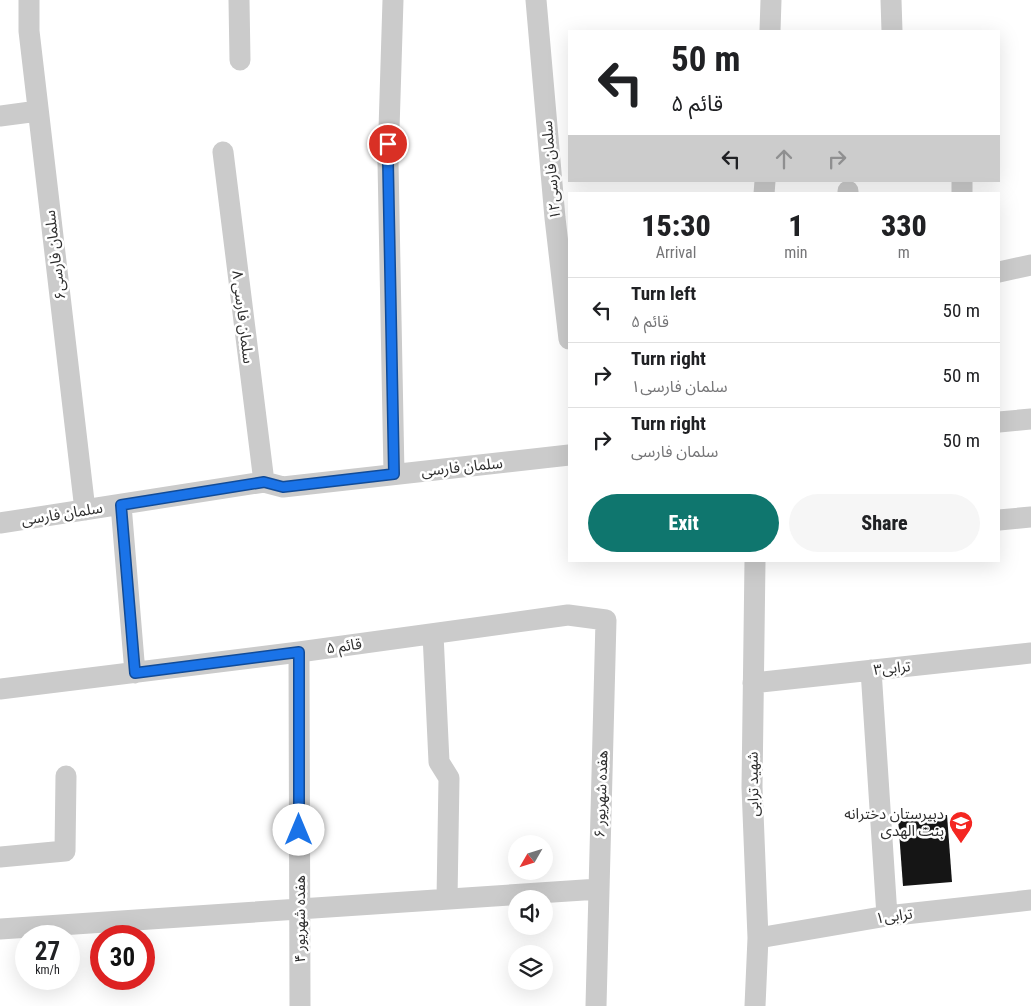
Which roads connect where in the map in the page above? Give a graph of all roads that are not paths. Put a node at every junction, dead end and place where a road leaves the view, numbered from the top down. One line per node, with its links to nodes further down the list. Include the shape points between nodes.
1 (29, 0): 10 (street, سلمان فارسی۶, via 29,31)
2 (239, 0): 9 (street)
3 (393, 0): 19 (street, via 388,162)
4 (536, 0): 15 (street, سلمان فارسی۱۲)
5 (771, 0): 7 (street)
6 (891, 0): 8 (street)
7 (770, 30)
8 (892, 30)
9 (240, 60)
10 (38, 111): 11 (street); 22 (street, سلمان فارسی۶)
11 (0, 116)
12 (223, 152): 20 (street, سلمان فارسی ۸)
13 (1031, 265): 14 (street)
14 (1000, 272)
15 (568, 330)
16 (1031, 419): 17 (street)
17 (1000, 422)
18 (568, 455): 19 (street, سلمان فارسی)
19 (394, 474): 20 (street, سلمان فارسی, via 283,487)
20 (264, 482): 21 (street, سلمان فارسی)
21 (121, 505): 22 (street, سلمان فارسی); 32 (street)
22 (85, 510): 25 (street, سلمان فارسی)
23 (1031, 517): 24 (street)
24 (1000, 520)
25 (0, 524)
26 (755, 562): 33 (street, شهید ترابی)
27 (568, 615): 28 (street, قائم ۵); 37 (street, هفده شهریور ۶, via 606,620)
28 (433, 634): 29 (street, قائم ۵); 38 (street, via 439,762 449,778)
29 (299, 652): 32 (street, قائم ۵); 40 (street, هفده شهریور ۴)
30 (1031, 653): 31 (street, ترابی۳)
31 (871, 670): 33 (street, ترابی۳); 41 (street)
32 (135, 673): 34 (street, قائم ۵)
33 (753, 683): 43 (street, شهید ترابی, via 752,787)
34 (0, 689)
35 (66, 776): 36 (street, via 64,851)
36 (0, 857)
37 (599, 889): 38 (street); 45 (street, هفده شهریور ۶)
38 (447, 900): 40 (street)
39 (1031, 900): 41 (street, ترابی۱)
40 (300, 909): 42 (street); 44 (street, هفده شهریور ۴)
41 (888, 916): 43 (street, ترابی۱)
42 (0, 929)
43 (758, 938): 46 (street, شهید ترابی)
44 (300, 1006)
45 (596, 1006)
46 (755, 1006)

